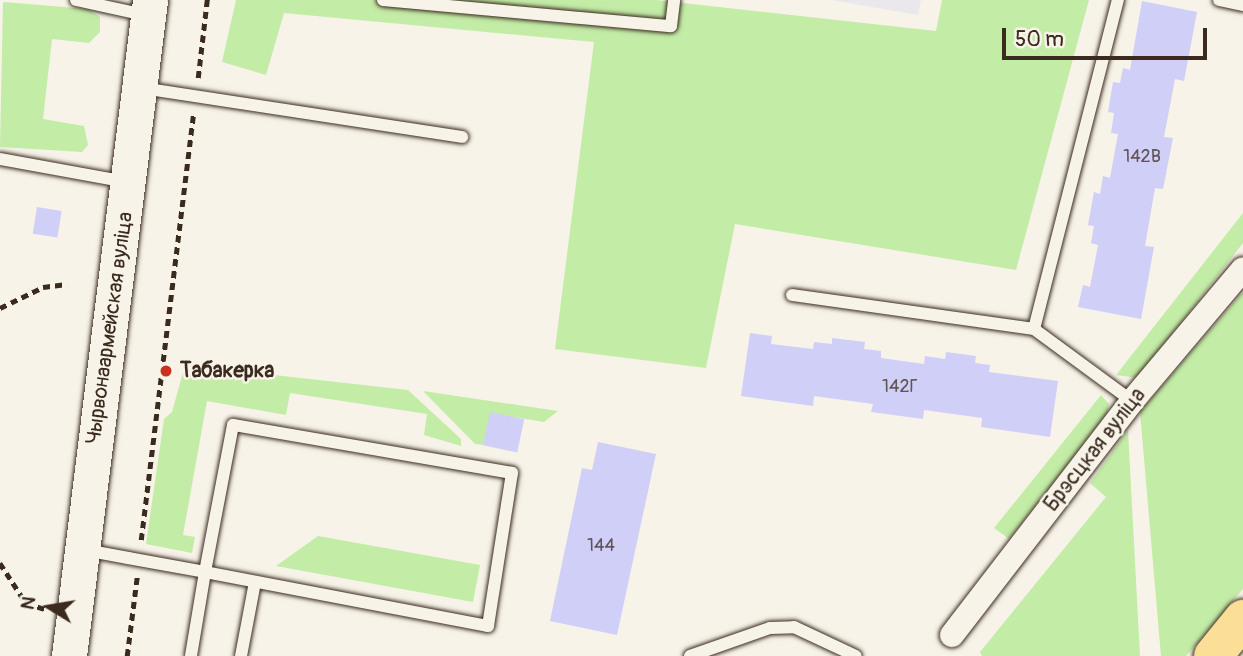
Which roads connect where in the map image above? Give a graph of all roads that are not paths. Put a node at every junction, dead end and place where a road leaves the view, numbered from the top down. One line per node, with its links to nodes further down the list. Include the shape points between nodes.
1 (76, 0): 8 (lane)
2 (383, 0): 9 (lane)
3 (536, 0): 9 (lane)
4 (674, 0): 9 (lane, via 671,26)
5 (1118, 0): 16 (lane)
6 (1219, 0): 7 (lane)
7 (1243, 5)
8 (149, 8): 10 (street, Чырвонаармейская вуліца)
9 (534, 14)
10 (141, 88): 11 (lane); 13 (street, Чырвонаармейская вуліца)
11 (462, 137)
12 (0, 159): 13 (lane)
13 (130, 183): 18 (street, Чырвонаармейская вуліца)
14 (1243, 269): 17 (street, Брэсцкая вуліца)
15 (792, 295): 16 (lane)
16 (1034, 329): 17 (lane)
17 (1132, 401): 22 (street, Брэсцкая вуліца)
18 (81, 549): 19 (lane); 23 (street, Чырвонаармейская вуліца)
19 (205, 572): 20 (lane); 20 (lane, via 233,425 512,473 488,626); 24 (lane)
20 (255, 582): 25 (lane)
21 (1243, 619): 28 (main road)
22 (951, 635)
23 (69, 656)
24 (191, 656)
25 (241, 656)
26 (690, 656): 27 (lane, via 770,628 794,627 817,633)
27 (856, 656)
28 (1213, 656)

